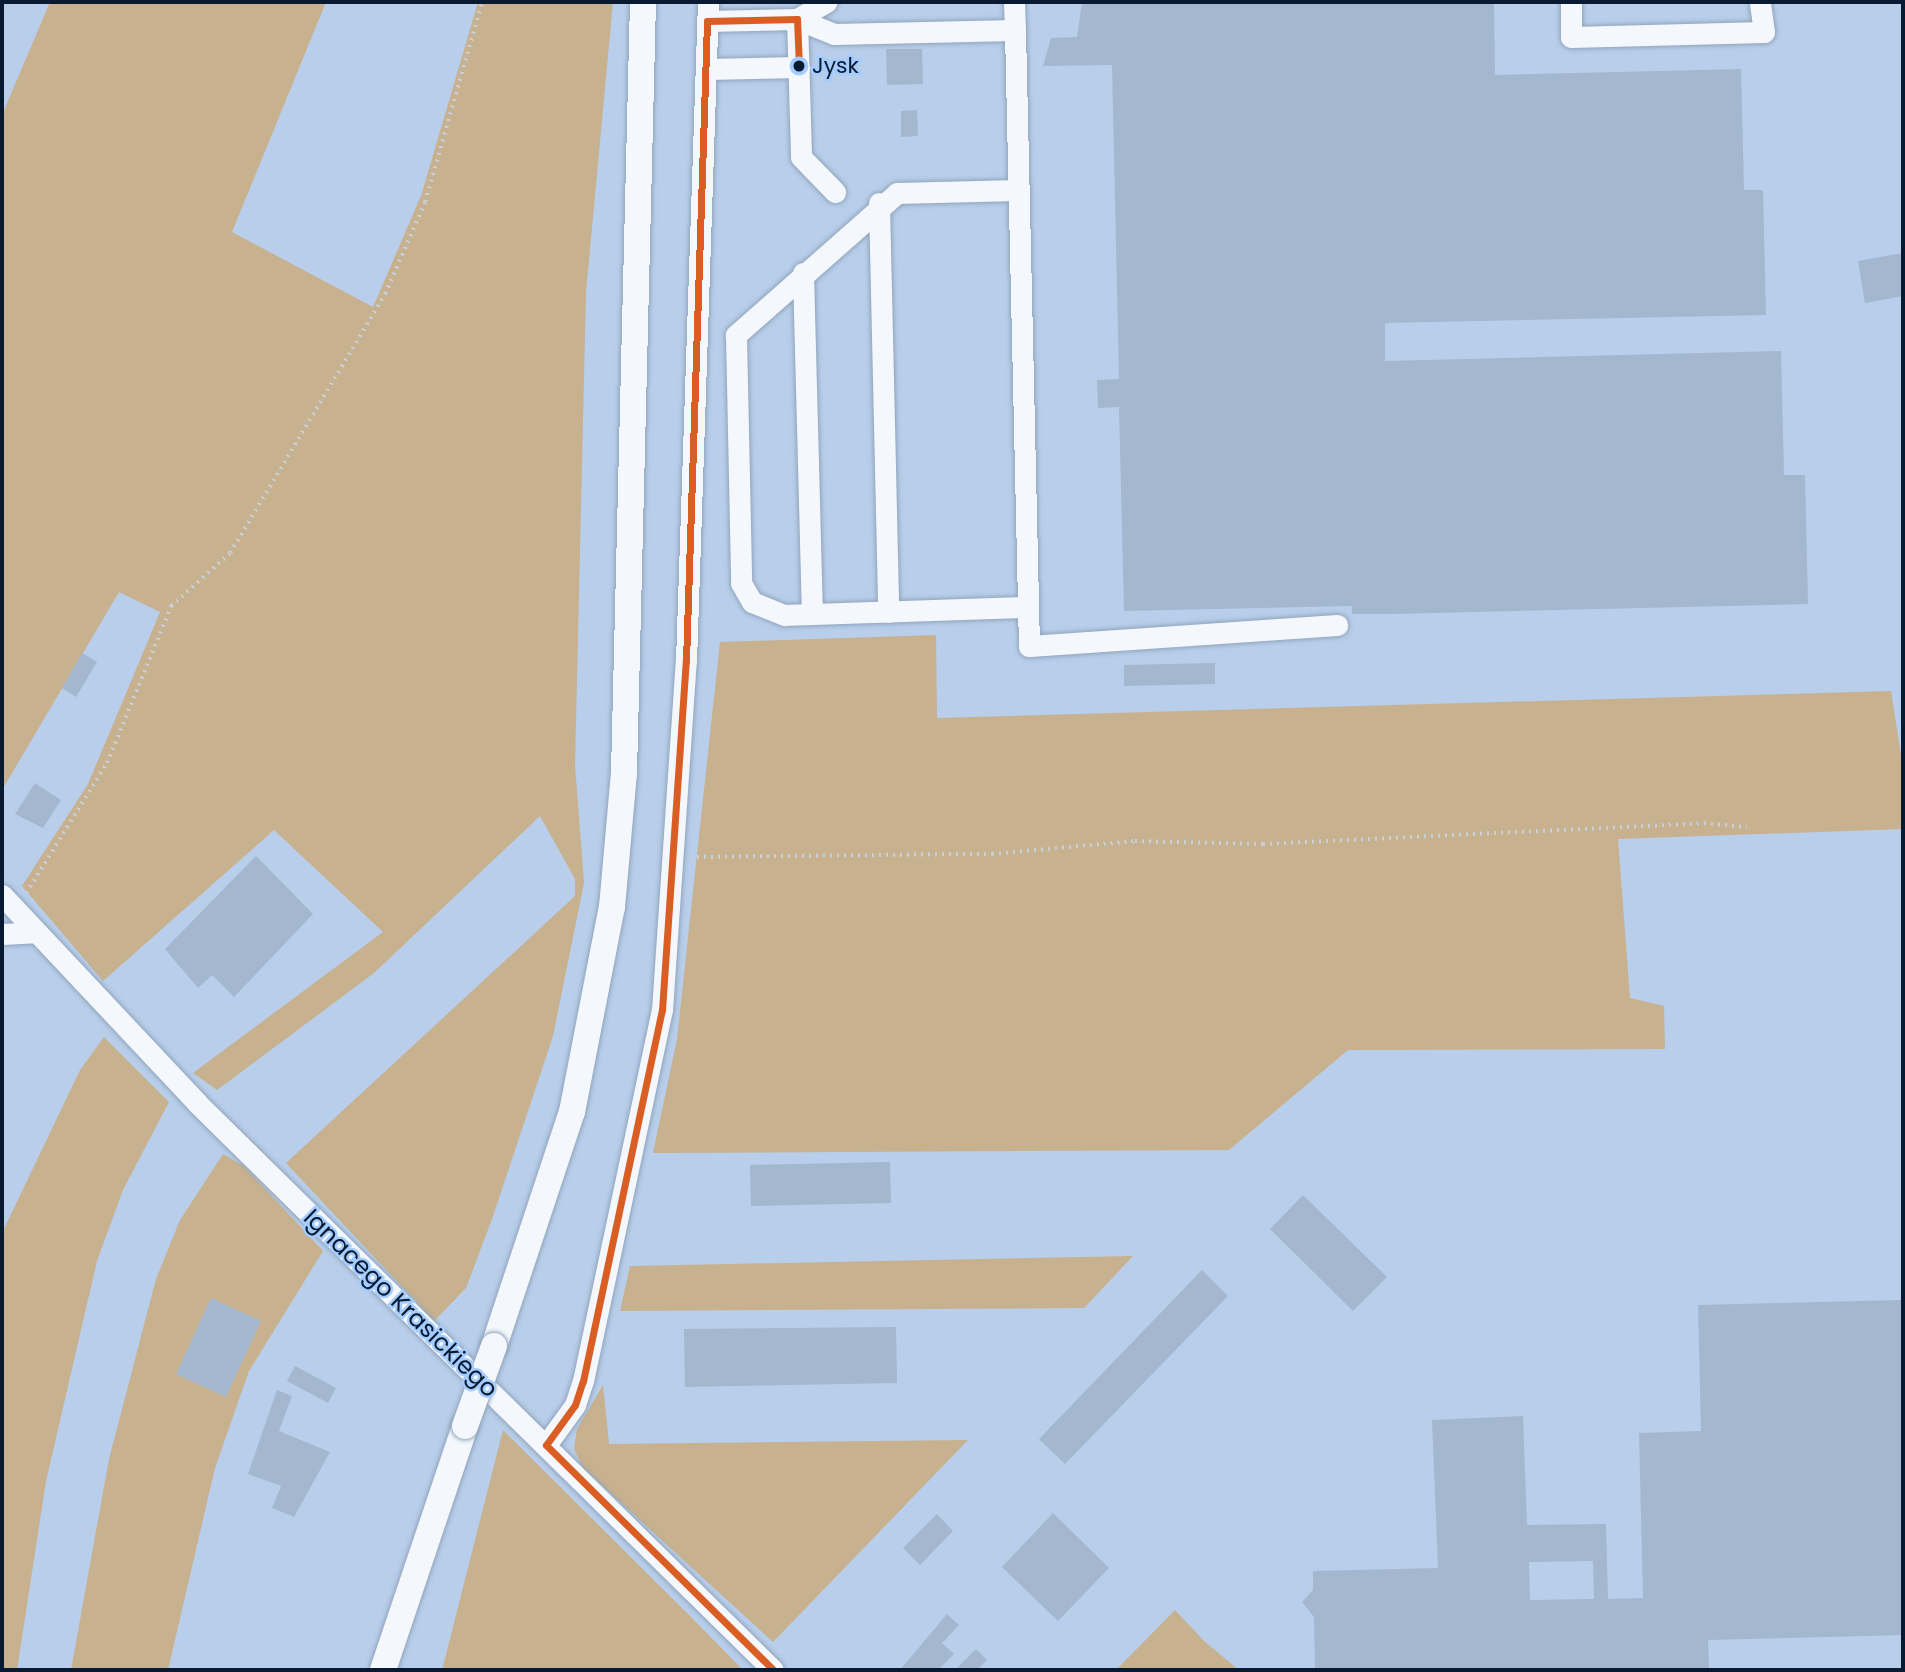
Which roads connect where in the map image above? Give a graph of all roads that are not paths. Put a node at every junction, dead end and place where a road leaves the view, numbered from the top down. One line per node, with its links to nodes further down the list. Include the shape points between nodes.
1 (643, 2): 23 (main road, bridge, via 624,773 612,907 572,1112)
2 (826, 2): 7 (street)
3 (1014, 2): 8 (street)
4 (1571, 2): 5 (street, via 1571,37 1764,32)
5 (1760, 2)
6 (708, 11): 7 (street); 10 (street)
7 (797, 19): 8 (street, via 834,34); 9 (street)
8 (1015, 30): 11 (street)
9 (799, 67): 10 (street); 12 (street, via 801,157)
10 (706, 69): 22 (street, via 674,858 659,1034 583,1381 575,1405)
11 (1018, 190): 13 (street, via 911,191); 15 (street)
12 (835, 192)
13 (879, 203): 14 (street); 16 (street)
14 (803, 273): 17 (street); 17 (street, via 736,335 740,556 741,583 752,602 774,614)
15 (1028, 607): 16 (street); 18 (street, via 1029,646)
16 (888, 612): 17 (street)
17 (812, 614)
18 (1338, 625)
19 (9, 903): 20 (street, Ignacego Krasickiego)
20 (35, 932): 21 (street); 22 (street, Ignacego Krasickiego, via 197,1103)
21 (2, 934)
22 (546, 1445): 24 (street, Ignacego Krasickiego)
23 (383, 1670)
24 (772, 1670)

